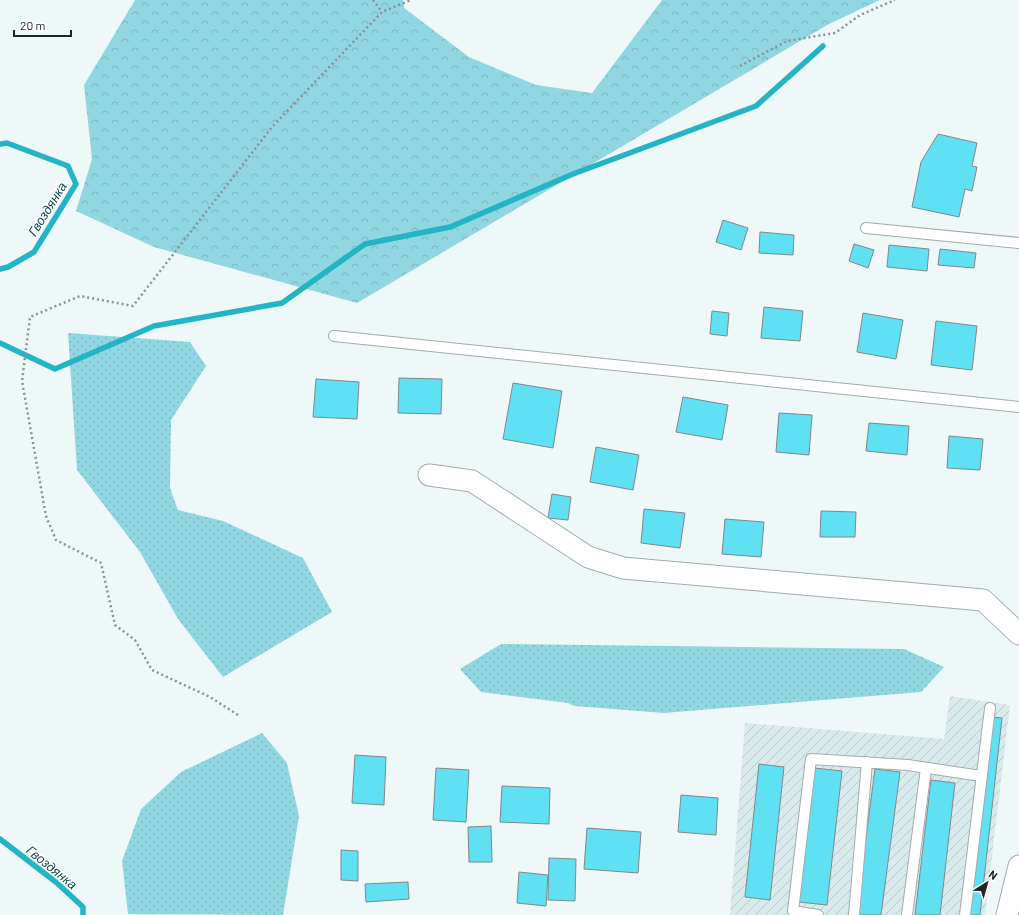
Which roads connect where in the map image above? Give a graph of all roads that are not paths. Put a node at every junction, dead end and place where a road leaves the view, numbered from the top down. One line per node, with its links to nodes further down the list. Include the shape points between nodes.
1 (866, 228): 2 (lane)
2 (1019, 243)
3 (334, 336): 4 (lane)
4 (1019, 407)
5 (429, 476): 6 (street, via 472,481 588,557 623,568 983,600)
6 (1019, 634)
7 (990, 708): 10 (lane)
8 (867, 762): 9 (lane); 12 (lane, via 811,759 793,911); 13 (lane)
9 (926, 768): 10 (lane); 14 (lane)
10 (981, 776): 15 (lane)
11 (1019, 866): 16 (street)
12 (818, 915)
13 (854, 915)
14 (907, 915)
15 (965, 915)
16 (1007, 915)

